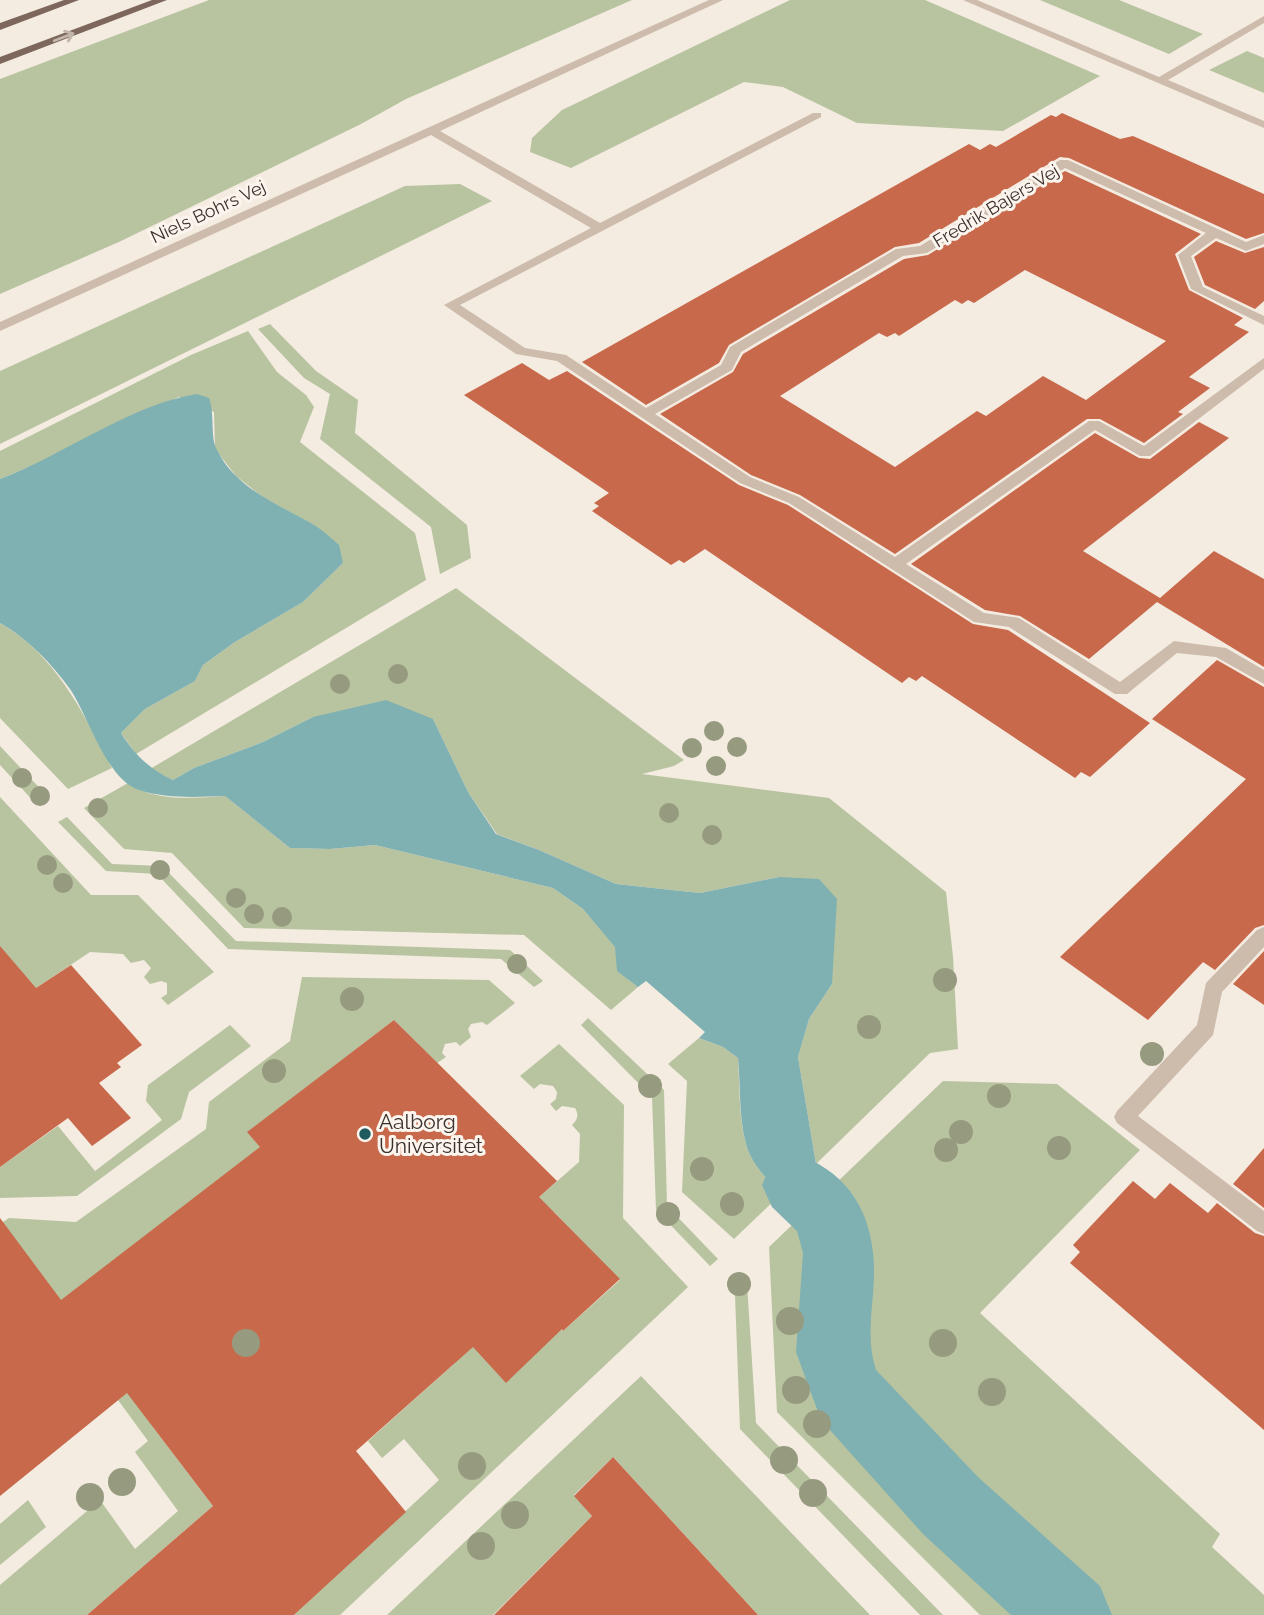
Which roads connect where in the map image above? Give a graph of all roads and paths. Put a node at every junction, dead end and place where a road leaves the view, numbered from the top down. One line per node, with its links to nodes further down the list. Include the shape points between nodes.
1 (74, 0): 6 (main road)
2 (163, 0): 7 (main road, one-way to 2)
3 (718, 0): 11 (street, Niels Bohrs Vej)
4 (968, 0): 8 (street)
5 (1264, 19): 8 (street)
6 (0, 27)
7 (0, 61)
8 (1158, 81): 10 (street)
9 (817, 115): 12 (street)
10 (1264, 125)
11 (430, 130): 12 (street); 16 (street, Niels Bohrs Vej)
12 (600, 228): 18 (street, via 452,305 522,351 561,358)
13 (1214, 233): 14 (street, Fredrik Bajers Vej, via 1246,247); 15 (street, via 1184,255 1197,289); 18 (street, Fredrik Bajers Vej, via 1063,163 923,250 900,252 735,350 727,366)
14 (1264, 239)
15 (1264, 321)
16 (0, 327)
17 (1264, 362): 19 (street, via 1145,453 1094,424)
18 (645, 414): 19 (street, via 745,480 794,500)
19 (895, 564): 20 (street, via 980,618 1013,622 1121,690 1174,647 1220,652)
20 (1264, 678)
21 (1264, 935): 22 (street, via 1213,989 1206,1029 1124,1117)
22 (1264, 1224)

